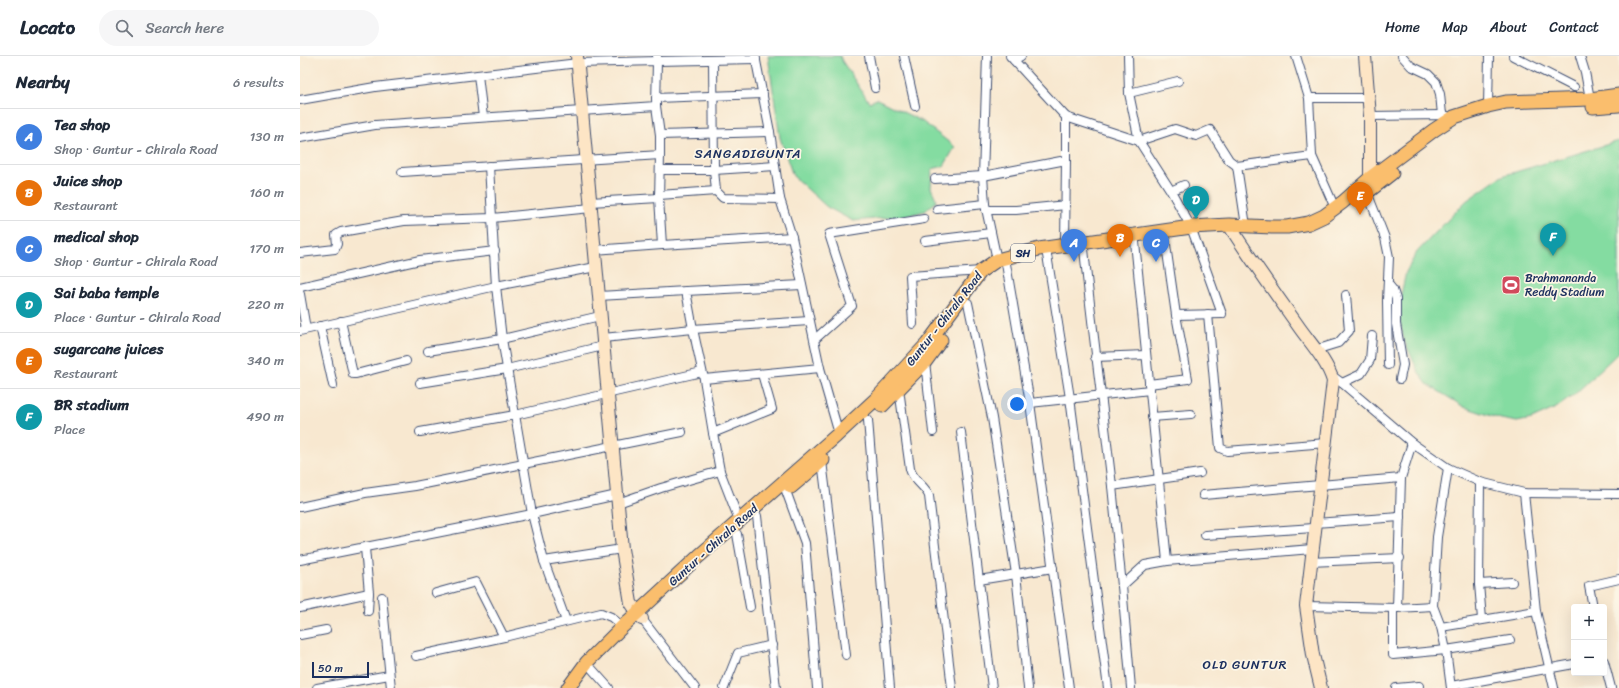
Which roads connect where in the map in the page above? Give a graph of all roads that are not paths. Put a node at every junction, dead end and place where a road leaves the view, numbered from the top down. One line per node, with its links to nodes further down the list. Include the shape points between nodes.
1 (869, 56): 18 (street)
2 (904, 56): 30 (street)
3 (988, 56): 52 (street)
4 (1128, 56): 20 (street)
5 (1296, 56): 24 (street)
6 (1365, 56): 25 (street)
7 (1402, 56): 36 (street, via 1411,66 1428,74 1436,82)
8 (1489, 56): 31 (street)
9 (1513, 56): 19 (street)
10 (1580, 56): 26 (street)
11 (1015, 57): 35 (street)
12 (657, 58): 14 (street); 15 (street); 28 (street)
13 (755, 58): 15 (street); 21 (street)
14 (578, 60): 16 (street); 32 (street)
15 (713, 60): 23 (street)
16 (478, 75): 27 (street, via 375,87); 34 (street)
17 (1178, 81): 20 (street)
18 (875, 88)
19 (1574, 88)
20 (1129, 93): 41 (street)
21 (763, 94): 23 (street); 37 (street)
22 (1619, 95): 26 (main road, Guntur - Chirala Road / SH)
23 (714, 96): 28 (street); 38 (street)
24 (1309, 98): 25 (street); 43 (street)
25 (1369, 98): 33 (street)
26 (1590, 99): 31 (main road, Guntur - Chirala Road / SH, via 1518,101)
27 (300, 100)
28 (656, 102): 32 (street); 39 (street)
29 (1619, 105): 58 (main road, Guntur - Chirala Road / SH, via 1510,109 1469,119 1453,126)
30 (915, 106)
31 (1488, 106): 36 (main road, Guntur - Chirala Road / SH)
32 (582, 110): 34 (street); 44 (street)
33 (1370, 116): 36 (street); 53 (street)
34 (483, 117): 40 (street, via 375,125)
35 (1066, 117): 41 (street); 45 (street)
36 (1446, 117): 53 (main road, Guntur - Chirala Road / SH)
37 (770, 132): 38 (street); 47 (street)
38 (714, 134): 39 (street); 50 (street)
39 (660, 135): 42 (street)
40 (300, 138)
41 (1139, 141): 48 (street, via 1175,129 1196,136 1210,130 1229,160); 56 (street)
42 (660, 155): 44 (street); 49 (street)
43 (1312, 156): 48 (street); 64 (street)
44 (586, 160): 46 (street); 61 (street)
45 (1066, 160): 52 (street); 62 (street)
46 (489, 166): 51 (street); 66 (street)
47 (775, 166): 50 (street); 60 (street)
48 (1237, 166): 68 (street)
49 (660, 170): 50 (street); 59 (street)
50 (714, 170): 57 (street)
51 (402, 172)
52 (983, 176): 54 (street); 63 (street)
53 (1370, 178): 64 (main road, Guntur - Chirala Road / SH)
54 (935, 179)
55 (1184, 185): 56 (street)
56 (1171, 190): 70 (street)
57 (716, 191): 59 (street); 60 (street, via 723,198)
58 (1367, 192): 69 (main road, Guntur - Chirala Road / SH, via 1331,222 1311,231 1278,234); 87 (street, via 1388,248)
59 (659, 196): 61 (street); 76 (street)
60 (780, 199): 72 (street)
61 (590, 205): 66 (street); 79 (street)
62 (1066, 205): 63 (street, via 1016,210); 77 (street)
63 (986, 207): 65 (street); 71 (street)
64 (1335, 208): 68 (main road, Guntur - Chirala Road / SH, via 1317,219 1300,225)
65 (937, 209)
66 (492, 218): 80 (street); 81 (street, via 406,221 341,232 336,235 337,247)
67 (924, 219): 106 (street, via 829,234 852,306)
68 (1246, 226): 69 (main road, Guntur - Chirala Road / SH)
69 (1232, 229): 70 (main road, Guntur - Chirala Road / SH); 108 (street)
70 (1192, 231): 73 (main road, Guntur - Chirala Road / SH); 77 (main road, Guntur - Chirala Road / SH); 95 (street, via 1222,314)
71 (991, 233): 74 (street); 83 (street)
72 (792, 237): 76 (street); 86 (street)
73 (1165, 238): 75 (main road, Guntur - Chirala Road / SH); 96 (street)
74 (925, 241)
75 (1135, 242): 78 (main road, Guntur - Chirala Road / SH); 110 (street)
76 (662, 245): 79 (street)
77 (1065, 245): 83 (main road, Guntur - Chirala Road / SH, via 1039,249)
78 (1084, 249): 82 (main road, Guntur - Chirala Road / SH); 111 (street)
79 (594, 250): 84 (street)
80 (495, 251): 88 (street); 89 (street, via 410,262)
81 (300, 253)
82 (1047, 255): 83 (main road, Guntur - Chirala Road / SH); 128 (street)
83 (1003, 261): 85 (main road, Guntur - Chirala Road / SH); 94 (main road, Guntur - Chirala Road / SH, via 985,277); 129 (street)
84 (596, 267): 88 (street); 93 (street)
85 (981, 271): 100 (street, via 910,276); 139 (main road, Guntur - Chirala Road / SH, via 912,361)
86 (802, 285): 90 (street); 99 (street)
87 (1388, 285): 114 (street); 120 (street, via 1396,299 1396,324 1403,365)
88 (496, 286): 98 (street); 105 (street)
89 (300, 287)
90 (686, 291): 93 (street); 102 (street)
91 (300, 294): 103 (street)
92 (1346, 295): 108 (street, via 1349,331 1338,343)
93 (598, 296): 97 (street)
94 (968, 303): 113 (main road, Guntur - Chirala Road / SH); 175 (street, via 992,418)
95 (1208, 314): 96 (street); 140 (street, via 1220,448 1227,452)
96 (1176, 315): 124 (street, via 1188,379)
97 (600, 316): 105 (street); 107 (street)
98 (341, 321): 101 (street); 112 (street, via 353,374)
99 (809, 321): 102 (street); 106 (street)
100 (913, 324)
101 (320, 326): 103 (street); 123 (street)
102 (693, 328): 107 (street); 119 (street)
103 (303, 330)
104 (1372, 336): 121 (street, via 1370,360 1367,365 1361,374)
105 (502, 339): 109 (street); 116 (street)
106 (814, 340): 115 (street)
107 (603, 342): 116 (street); 126 (street)
108 (1315, 350): 118 (street)
109 (428, 351)
110 (1146, 355): 111 (street); 124 (street)
111 (1095, 357): 127 (street)
112 (406, 360)
113 (925, 362): 125 (main road, Guntur - Chirala Road / SH); 136 (street)
114 (1388, 365)
115 (820, 368): 117 (street); 139 (street)
116 (507, 369): 122 (street); 131 (street)
117 (762, 374): 119 (street); 138 (street, via 772,409)
118 (1331, 375): 121 (street); 140 (street, via 1333,386)
119 (703, 376): 126 (street); 138 (street)
120 (1400, 379)
121 (1342, 382): 141 (street)
122 (420, 383)
123 (333, 386)
124 (1149, 387): 127 (street); 132 (street)
125 (899, 389): 133 (main road, Guntur - Chirala Road / SH); 222 (street, via 910,470 929,496)
126 (608, 394): 131 (street); 142 (street)
127 (1102, 395): 128 (street); 152 (street)
128 (1070, 398): 129 (street); 226 (street)
129 (1030, 403): 174 (street)
130 (1191, 414): 132 (street)
131 (515, 415): 134 (street); 144 (street)
132 (1152, 417): 149 (street)
133 (868, 420): 143 (main road, Guntur - Chirala Road / SH); 221 (street)
134 (420, 432)
135 (682, 432): 142 (street)
136 (933, 432)
137 (961, 432): 177 (street)
138 (713, 433): 146 (street)
139 (839, 434): 162 (main road, Guntur - Chirala Road / SH)
140 (1326, 443): 151 (street)
141 (1412, 443): 145 (street); 148 (street)
142 (612, 445): 144 (street); 157 (street)
143 (822, 461): 153 (main road, Guntur - Chirala Road / SH); 203 (street)
144 (523, 464): 158 (street); 159 (street)
145 (1448, 468): 150 (street); 186 (street, via 1437,537)
146 (720, 471): 157 (street); 162 (street)
147 (1200, 473): 149 (street)
148 (1402, 478): 151 (street); 161 (street)
149 (1158, 479): 152 (street); 172 (street)
150 (1480, 482): 154 (street); 179 (street)
151 (1320, 485): 156 (street); 163 (street)
152 (1112, 486): 180 (street)
153 (786, 491): 160 (main road, Guntur - Chirala Road / SH); 220 (street, via 805,543)
154 (1524, 493): 155 (street); 191 (street)
155 (1619, 494)
156 (1203, 495)
157 (617, 499): 159 (street); 167 (street)
158 (300, 507)
159 (532, 514): 166 (street); 171 (street)
160 (757, 516): 164 (main road, Guntur - Chirala Road / SH); 201 (street)
161 (1400, 517): 163 (street); 169 (street)
162 (740, 520): 192 (main road, Guntur - Chirala Road / SH)
163 (1315, 526): 165 (street); 168 (street)
164 (737, 534): 187 (street); 192 (main road, Guntur - Chirala Road / SH)
165 (1205, 535)
166 (365, 548): 170 (street); 182 (street)
167 (622, 549): 171 (street); 192 (street, via 630,598)
168 (1312, 549): 172 (street); 173 (street)
169 (1400, 558): 173 (street); 189 (street)
170 (300, 560)
171 (544, 561): 194 (street)
172 (1167, 561): 180 (street, via 1142,566)
173 (1310, 562): 185 (street)
174 (1053, 568): 175 (street); 225 (street)
175 (1016, 574): 177 (street); 224 (street)
176 (1619, 579): 184 (street, via 1589,586)
177 (979, 580): 223 (street)
178 (1512, 582): 179 (street)
179 (1479, 584): 193 (street)
180 (1122, 586): 227 (street)
181 (436, 593): 199 (street, via 476,582)
182 (369, 594): 188 (street); 190 (street)
183 (382, 597): 209 (street)
184 (1592, 604)
185 (1306, 606): 189 (street); 228 (street)
186 (1433, 606): 189 (street); 196 (street)
187 (750, 607)
188 (300, 608)
189 (1395, 608): 202 (street, via 1394,654)
190 (368, 611)
191 (1536, 611): 193 (street); 207 (street)
192 (640, 616): 195 (main road, Guntur - Chirala Road / SH); 206 (main road, Guntur - Chirala Road / SH); 217 (street)
193 (1482, 619): 196 (street)
194 (566, 621): 195 (street, via 601,613 611,616); 199 (street)
195 (623, 627): 214 (main road, Guntur - Chirala Road / SH, via 587,662)
196 (1441, 627): 202 (street)
197 (326, 630): 198 (street)
198 (300, 635)
199 (504, 637): 204 (street)
200 (1510, 640): 202 (street)
201 (772, 645): 218 (street, via 738,654); 219 (street)
202 (1446, 650): 211 (street)
203 (846, 655)
204 (416, 656)
205 (1571, 665): 207 (street)
206 (592, 669): 215 (main road, Guntur - Chirala Road / SH); 216 (street)
207 (1550, 670): 211 (street); 230 (street)
208 (1607, 673): 231 (street)
209 (389, 675): 212 (street); 213 (street)
210 (1419, 686): 229 (street)
211 (1451, 687)
212 (317, 688)
213 (391, 688)
214 (568, 688)
215 (578, 688)
216 (609, 688)
217 (695, 688)
218 (724, 688)
219 (776, 688)
220 (817, 688)
221 (890, 688)
222 (952, 688)
223 (992, 688)
224 (1028, 688)
225 (1069, 688)
226 (1108, 688)
227 (1131, 688)
228 (1321, 688)
229 (1396, 688)
230 (1554, 688)
231 (1611, 688)

